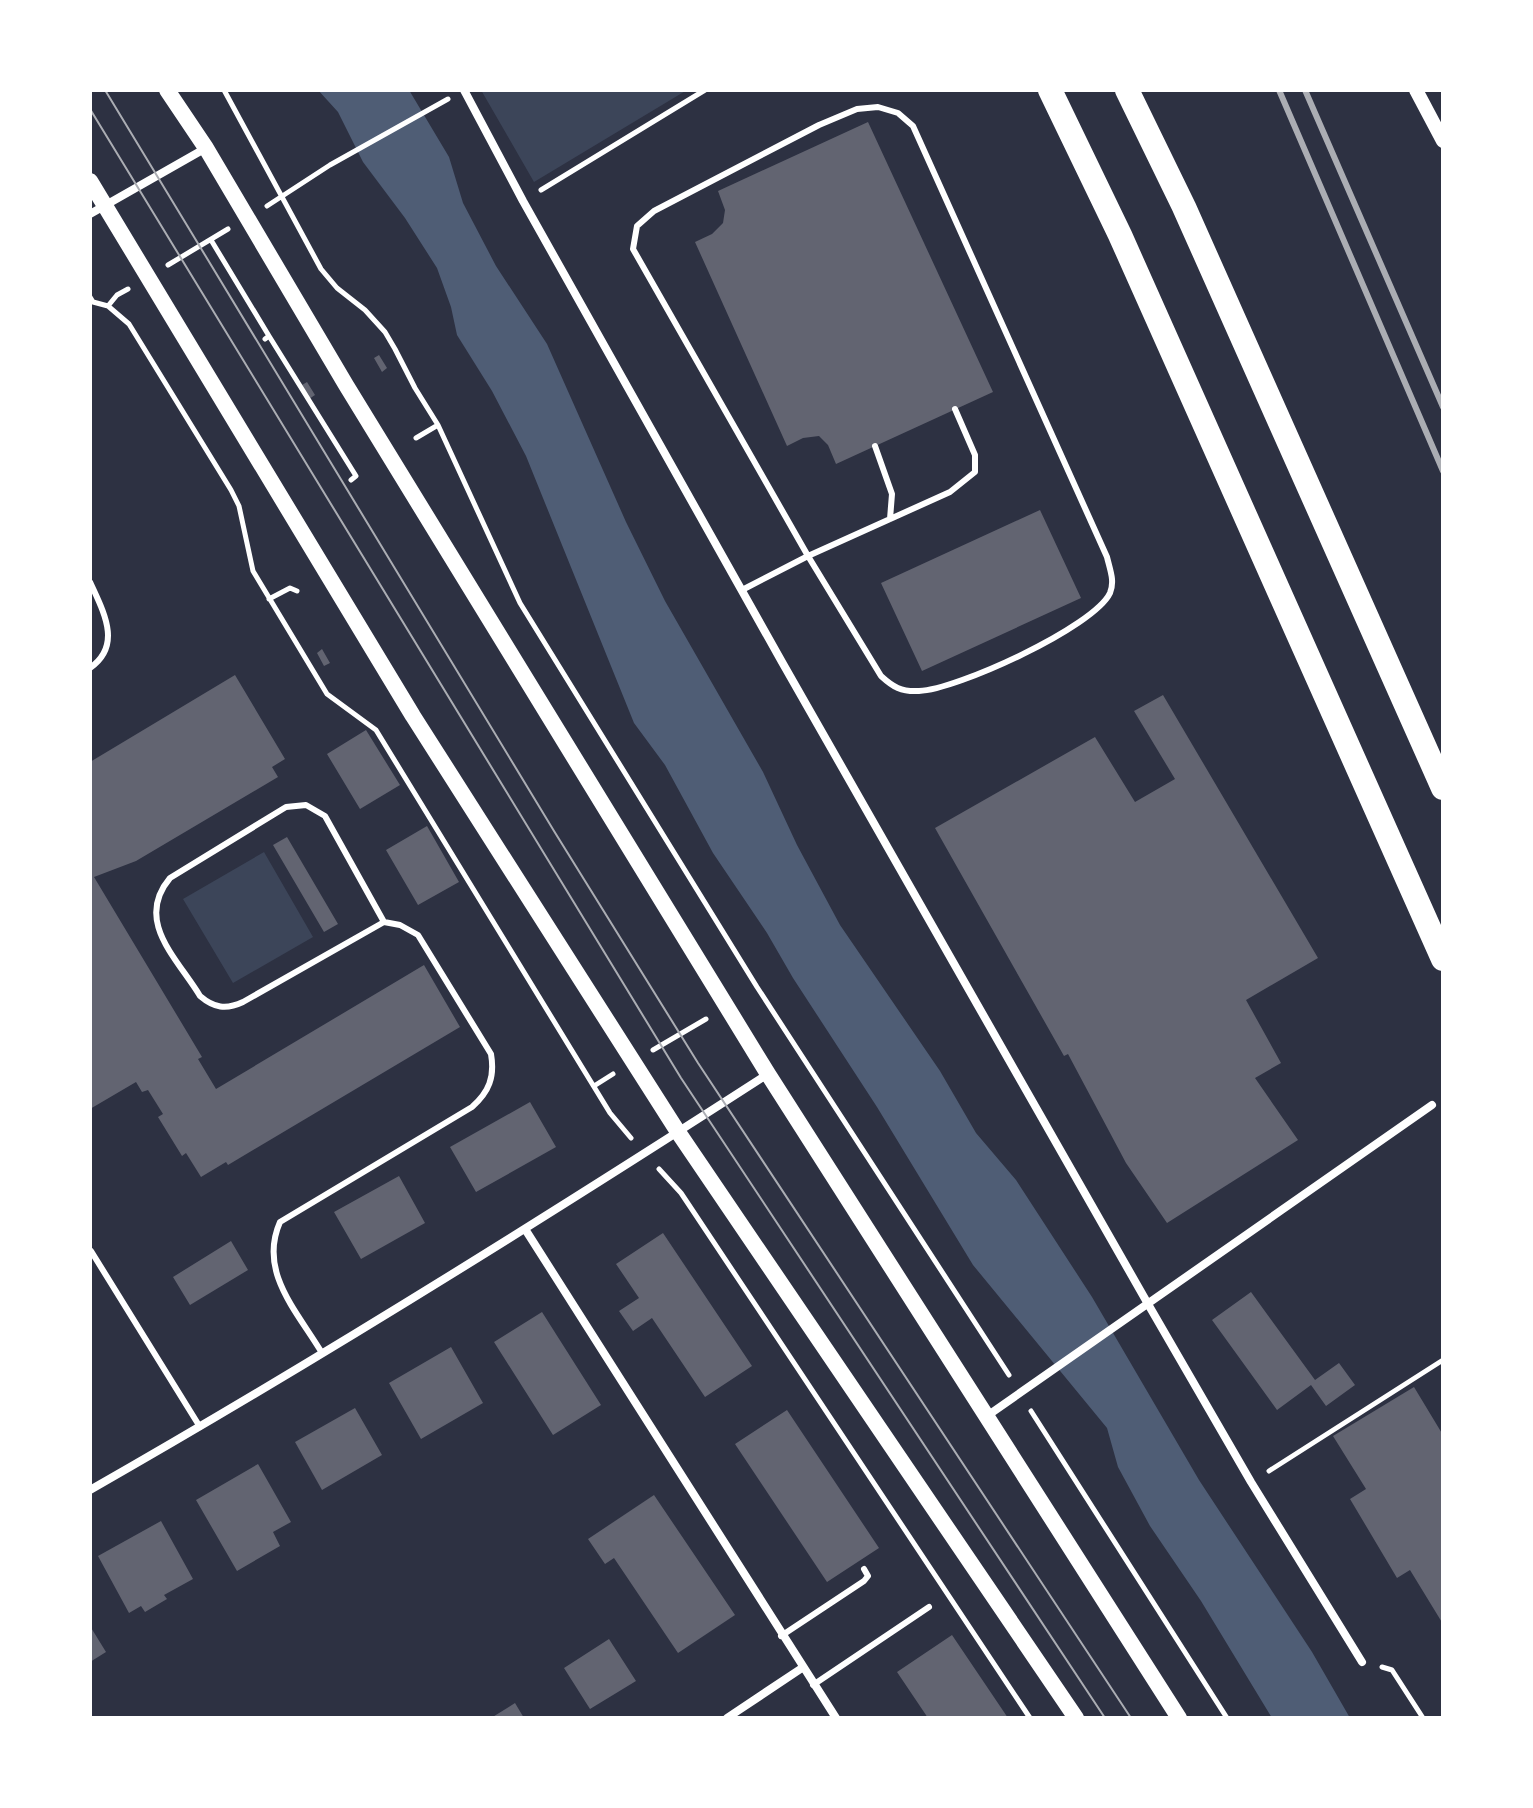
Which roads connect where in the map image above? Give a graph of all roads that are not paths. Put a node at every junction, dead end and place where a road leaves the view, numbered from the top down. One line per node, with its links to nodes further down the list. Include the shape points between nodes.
1 (167, 90): 7 (main road)
2 (464, 90): 15 (street)
3 (1050, 90): 19 (highway)
4 (1127, 90): 17 (highway)
5 (1416, 90): 6 (street)
6 (1443, 141)
7 (206, 148): 9 (street); 20 (main road)
8 (90, 181): 9 (main road)
9 (97, 210): 22 (main road, via 148,277 413,716)
10 (955, 409): 12 (lane, via 975,455 975,472 950,492)
11 (875, 446): 12 (lane, via 892,494)
12 (890, 520): 13 (lane)
13 (808, 556): 13 (lane, via 881,676 896,690 953,685 1056,637 1092,614 1109,595 1113,579 913,126 898,113 878,107 857,109 819,125 654,211 637,226 633,249); 15 (lane)
14 (90, 582): 16 (lane, via 107,620 108,641 104,655)
15 (742, 590): 25 (street)
16 (90, 668)
17 (1443, 788)
18 (384, 922): 18 (lane, via 325,816 296,804 170,878 155,903 154,917 200,996 226,1008); 26 (lane, via 418,935 491,1054 491,1083 472,1107 280,1222 272,1243 273,1267)
19 (1443, 959)
20 (768, 1074): 22 (street); 27 (main road)
21 (1432, 1105): 25 (street)
22 (678, 1132): 23 (street); 38 (main road)
23 (525, 1229): 26 (street); 32 (street)
24 (91, 1251): 28 (lane)
25 (1148, 1304): 27 (street); 33 (street)
26 (322, 1353): 28 (street)
27 (986, 1417): 39 (main road)
28 (200, 1427): 29 (street)
29 (90, 1490)
30 (864, 1569): 32 (lane, via 864,1581)
31 (929, 1607): 35 (lane)
32 (781, 1636): 34 (street)
33 (1362, 1662)
34 (802, 1668): 35 (street); 36 (street)
35 (813, 1685): 37 (street)
36 (727, 1718)
37 (836, 1718)
38 (1076, 1718)
39 (1179, 1718)

